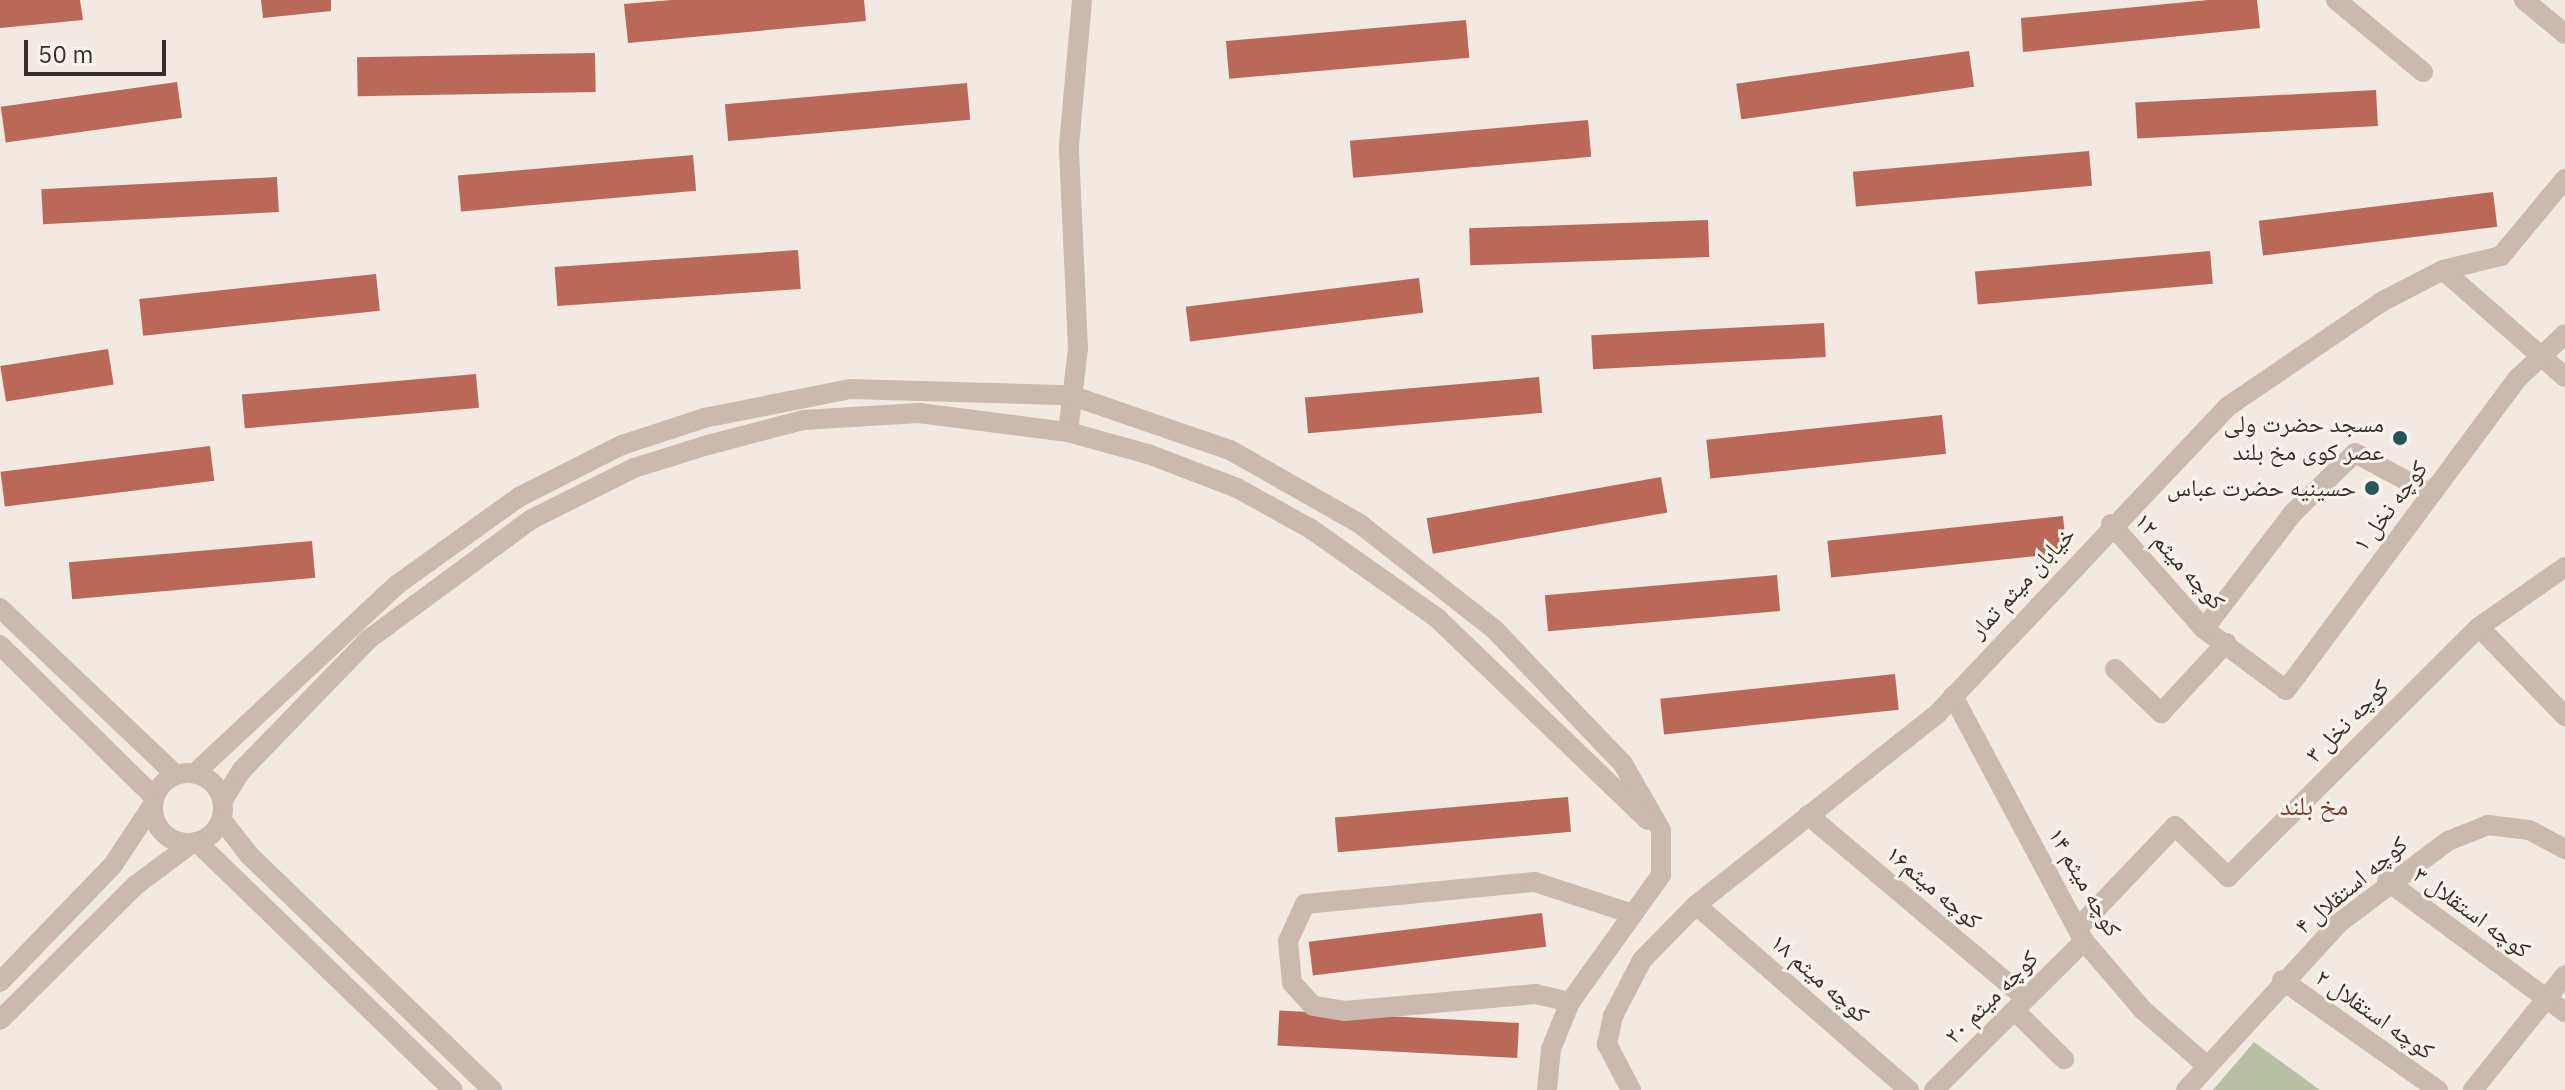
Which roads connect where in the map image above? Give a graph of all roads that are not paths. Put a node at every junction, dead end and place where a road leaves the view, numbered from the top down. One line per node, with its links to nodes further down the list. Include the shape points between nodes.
1 (1082, 0): 11 (street, via 1069,146 1078,348)
2 (2336, 0): 5 (street)
3 (2524, 0): 4 (street)
4 (2565, 34)
5 (2423, 72)
6 (2565, 179): 7 (street, خیابان میثم تمار, via 2501,256)
7 (2443, 270): 9 (street); 16 (street, خیابان میثم تمار, via 2328,335 2227,407)
8 (2565, 334): 9 (street, کوچه نخل ۱)
9 (2539, 356): 10 (street); 15 (street, کوچه نخل ۱)
10 (2565, 377)
11 (1070, 395): 12 (street); 13 (street, via 850,389 704,418); 33 (street, via 1230,450 1360,524 1494,629 1623,764)
12 (1068, 432): 14 (street, via 919,413 803,420); 33 (street, via 1237,488 1373,567)
13 (622, 445): 14 (street); 19 (street, via 519,497)
14 (634, 468): 22 (street, via 532,519)
15 (2431, 494): 21 (street, via 2355,453 2293,513); 26 (street, کوچه نخل ۱)
16 (2111, 524): 21 (street, کوچه میثم ۱۲); 27 (street, خیابان میثم تمار)
17 (2565, 567): 20 (street, کوچه نخل ۳)
18 (0, 608): 29 (street)
19 (352, 622): 22 (street); 29 (street)
20 (2479, 627): 28 (street); 39 (street, کوچه نخل ۳, via 2228,877 2175,826)
21 (2204, 629): 23 (street, کوچه میثم ۱۲)
22 (369, 639): 31 (street, via 242,770)
23 (2226, 643): 25 (street, via 2161,713); 26 (street, کوچه میثم ۱۲)
24 (0, 645): 30 (street)
25 (2115, 669)
26 (2286, 690)
27 (1953, 696): 32 (street, خیابان میثم تمار); 39 (street, کوچه میثم ۱۴)
28 (2565, 716)
29 (185, 774): 30 (street); 31 (street, via 213,782)
30 (153, 801): 34 (street, via 157,826 171,840); 42 (street, via 113,865)
31 (223, 810): 34 (street); 51 (street, via 249,855)
32 (1808, 815): 37 (street, خیابان میثم تمار); 45 (street, کوچه میثم۱۶)
33 (1661, 830): 38 (street, via 1661,875)
34 (194, 843): 47 (street, via 136,885); 50 (street)
35 (2565, 849): 36 (street, کوچه استقلال ۴, via 2529,830 2488,825 2448,841)
36 (2387, 881): 41 (street, کوچه استقلال ۴); 43 (street, کوچه استقلال ۳)
37 (1696, 905): 53 (street, خیابان میثم تمار, via 1642,960 1613,1016 1607,1044); 54 (street, کوچه میثم ۱۸)
38 (1633, 914): 44 (street); 44 (street, via 1535,882 1305,904 1288,941 1292,983 1313,1006 1345,1011 1536,994)
39 (2081, 934): 45 (street, کوچه میثم ۲۰); 49 (street, کوچه میثم ۱۴, via 2143,1010)
40 (2565, 975): 43 (street)
41 (2282, 980): 49 (street, کوچه استقلال ۴); 57 (street, کوچه استقلال ۲)
42 (0, 982)
43 (2548, 1000): 46 (street, کوچه استقلال ۳); 58 (street)
44 (1570, 1002): 52 (street, via 1551,1049)
45 (2020, 1005): 48 (street, کوچه میثم۱۶); 55 (street, کوچه میثم ۲۰)
46 (2565, 1012)
47 (0, 1020)
48 (2064, 1059)
49 (2207, 1066): 56 (street, کوچه استقلال ۴)
50 (453, 1090)
51 (492, 1090)
52 (1547, 1090)
53 (1631, 1090)
54 (1909, 1090)
55 (1934, 1090)
56 (2186, 1090)
57 (2438, 1090)
58 (2473, 1090)

